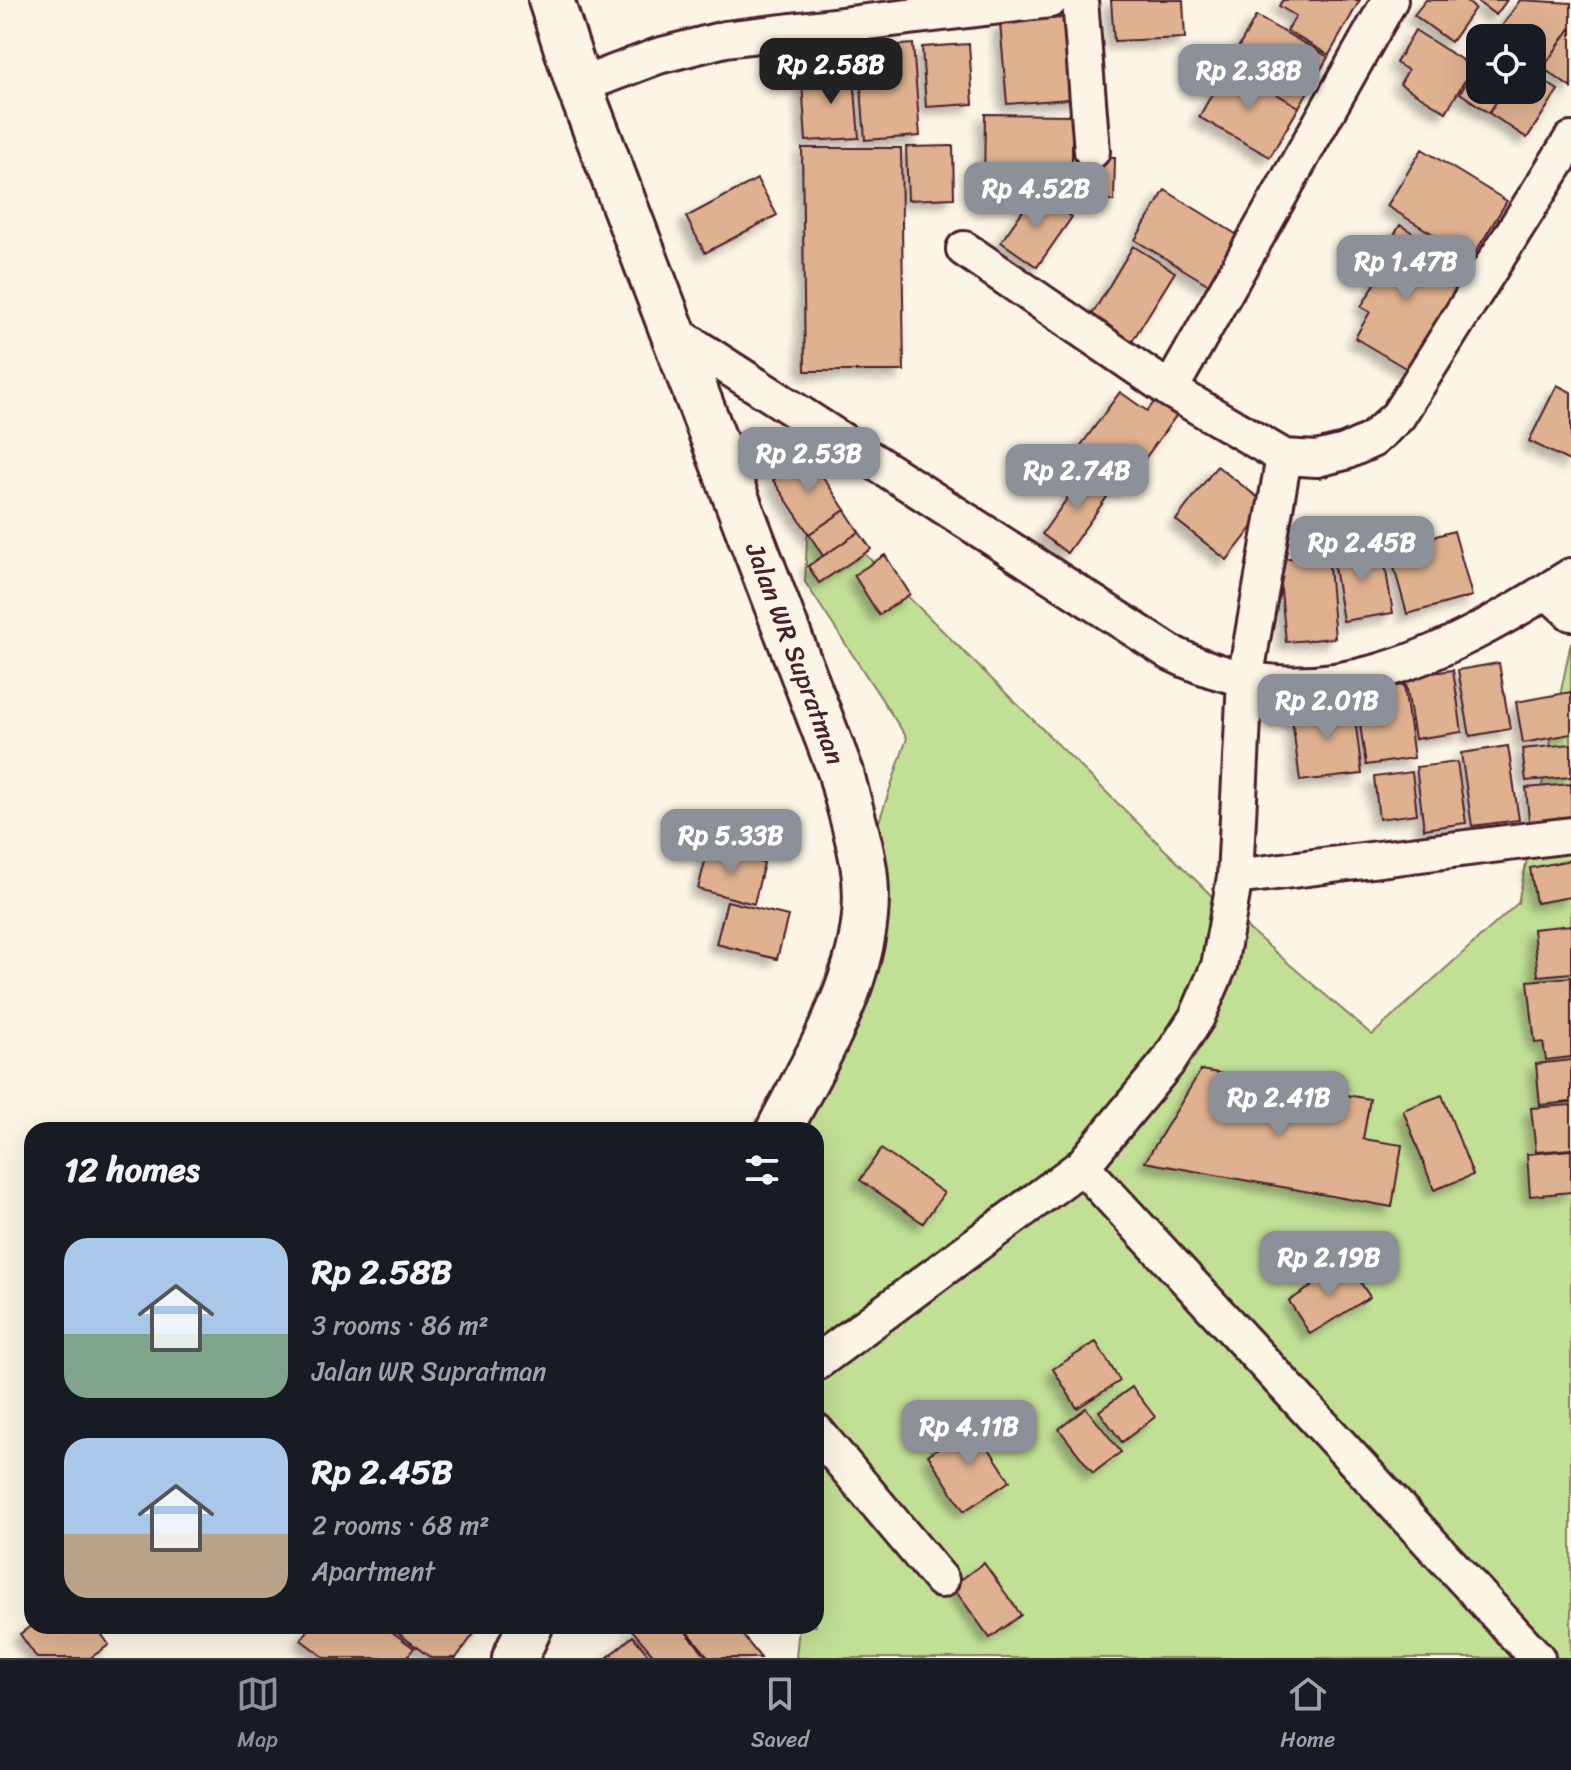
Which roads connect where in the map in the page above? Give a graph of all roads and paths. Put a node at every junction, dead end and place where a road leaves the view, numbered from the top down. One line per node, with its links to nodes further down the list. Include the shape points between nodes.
1 (551, 0): 5 (highway, Jalan WR Supratman)
2 (1050, 0): 5 (street, via 725,39 658,56)
3 (1080, 0): 7 (street)
4 (1390, 0): 10 (street)
5 (579, 86): 9 (highway, Jalan WR Supratman)
6 (1571, 140): 11 (street, via 1398,416 1372,440 1345,452 1317,459)
7 (1092, 151)
8 (964, 249): 10 (street)
9 (672, 331): 13 (street, via 1171,653); 16 (highway, Jalan WR Supratman, via 841,773 864,866 860,951 828,1034)
10 (1170, 390): 11 (street)
11 (1284, 457): 13 (street)
12 (1563, 593): 13 (street, via 1420,660 1331,684)
13 (1245, 680): 15 (street)
14 (1571, 835): 15 (street)
15 (1235, 877): 17 (street, via 1219,966 1197,1017 1167,1063)
16 (783, 1122)
17 (1082, 1166): 18 (street); 23 (street)
18 (824, 1357)
19 (824, 1441): 20 (street)
20 (941, 1580)
21 (526, 1634): 22 (highway)
22 (515, 1658)
23 (1537, 1658)

